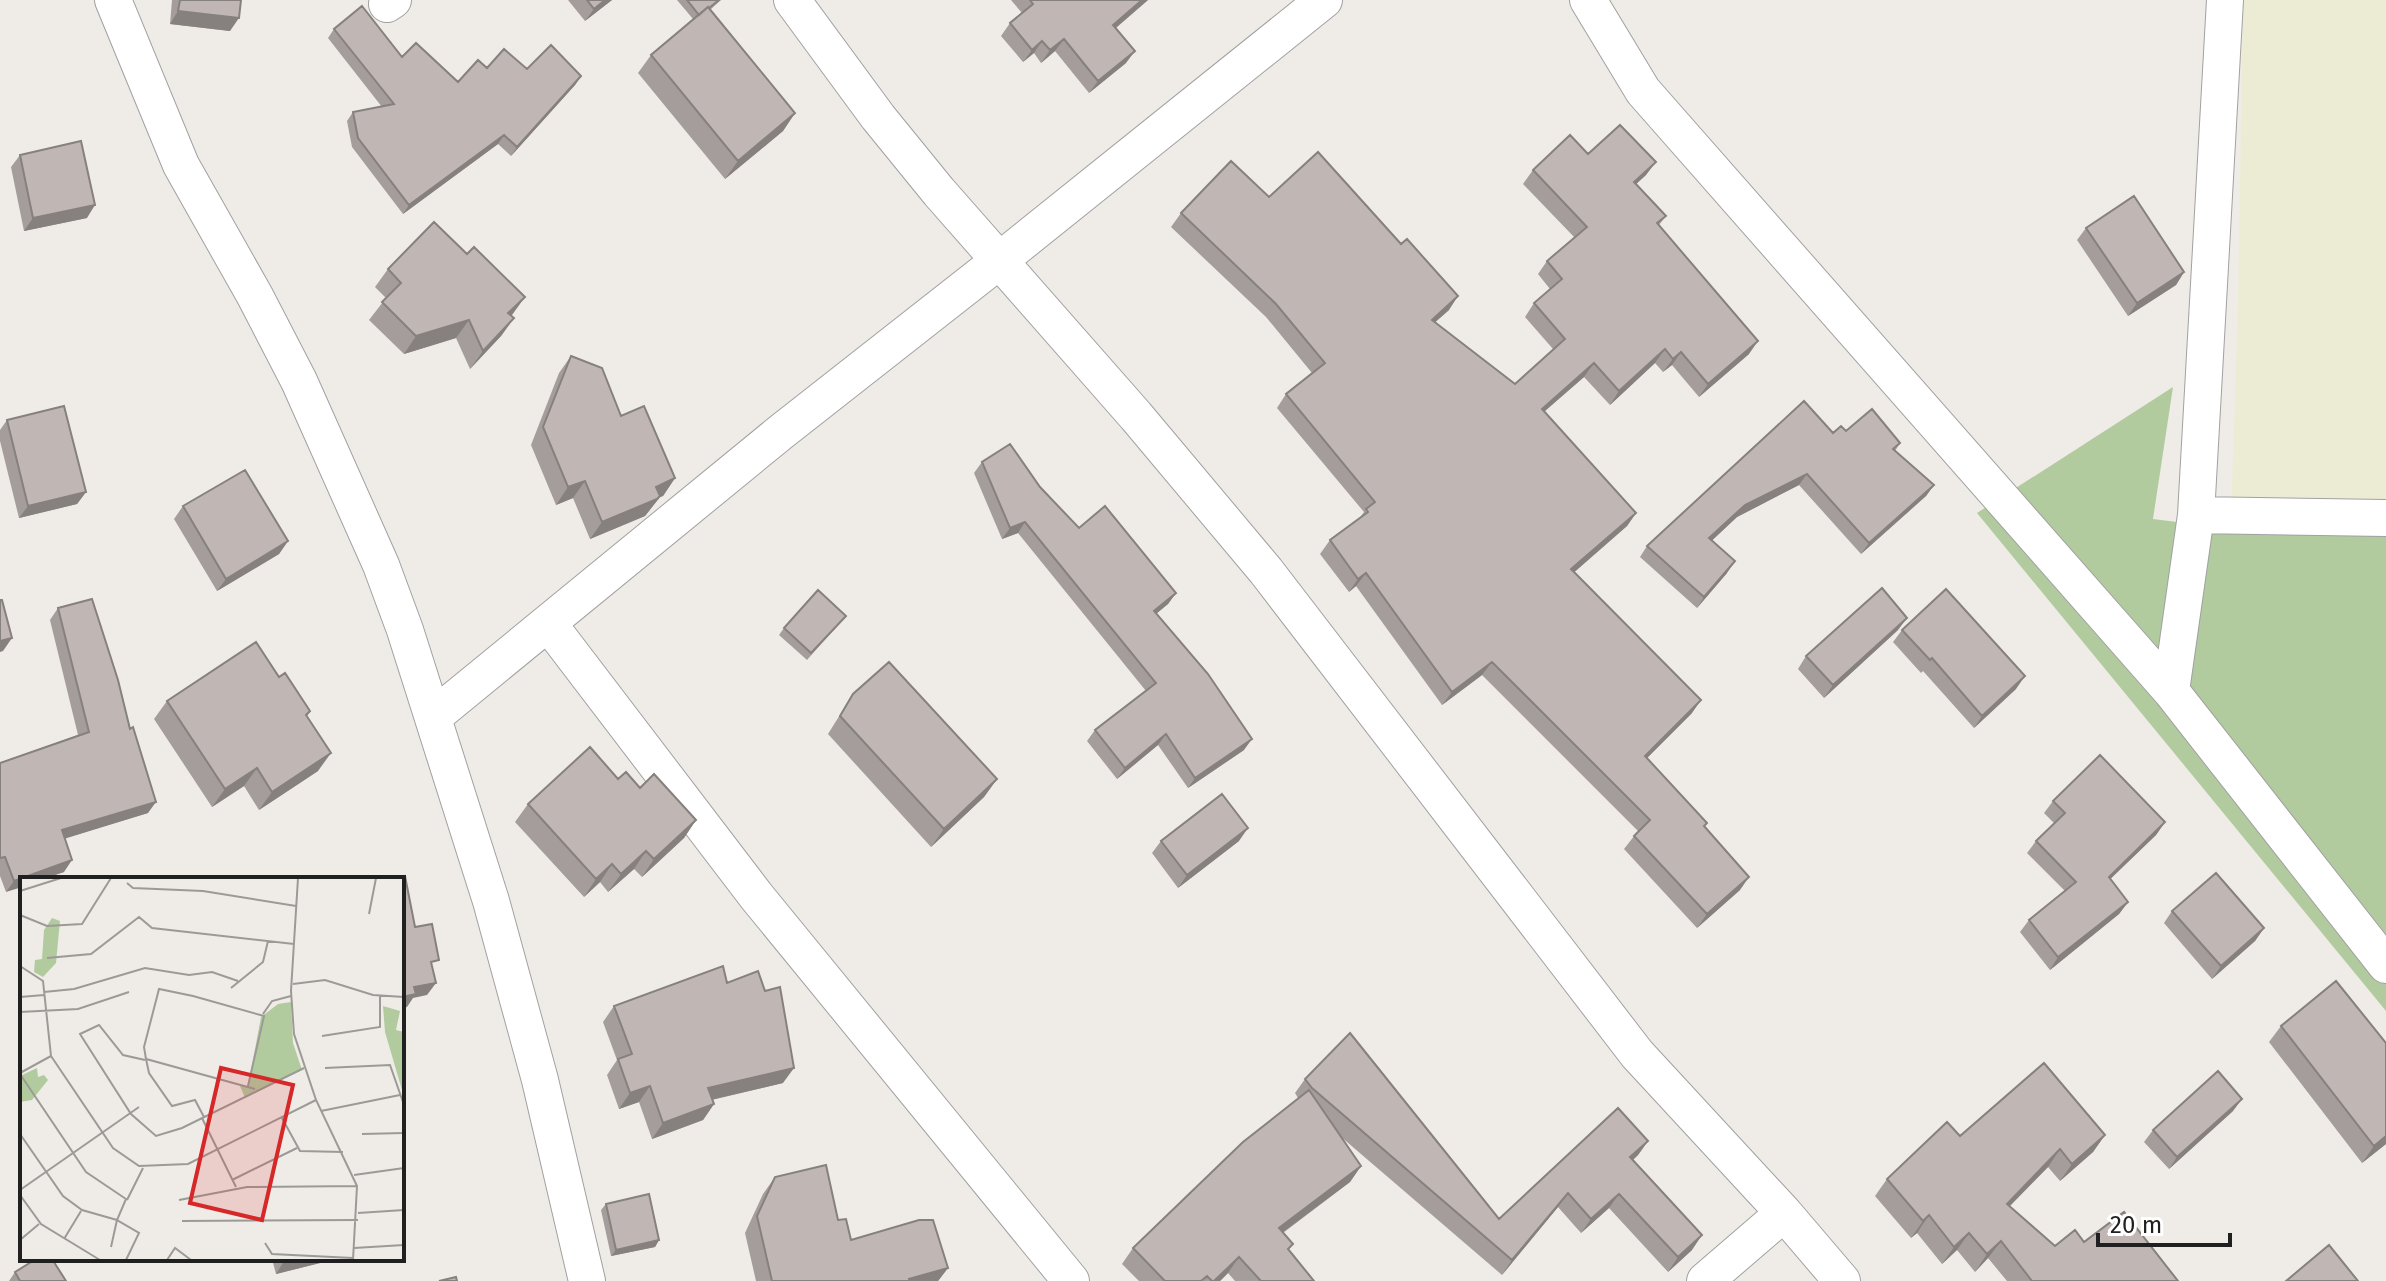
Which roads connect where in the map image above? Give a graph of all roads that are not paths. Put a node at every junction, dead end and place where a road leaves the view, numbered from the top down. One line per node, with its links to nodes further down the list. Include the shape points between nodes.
1 (113, 0): 11 (street, via 181,165 267,320 348,489)
2 (792, 0): 6 (street, via 878,117)
3 (1324, 0): 6 (street)
4 (1588, 0): 10 (street, via 1643,91)
5 (2225, 0): 7 (street)
6 (1000, 260): 9 (street); 13 (street, via 1266,571 1637,1054)
7 (2196, 515): 8 (street); 10 (street)
8 (2386, 518)
9 (548, 623): 11 (street); 15 (street, via 757,897)
10 (2171, 691): 12 (street)
11 (433, 717): 14 (street, via 540,1080)
12 (2386, 965)
13 (1784, 1213): 16 (street); 17 (street)
14 (587, 1281)
15 (1071, 1281)
16 (1705, 1281)
17 (1842, 1281)

